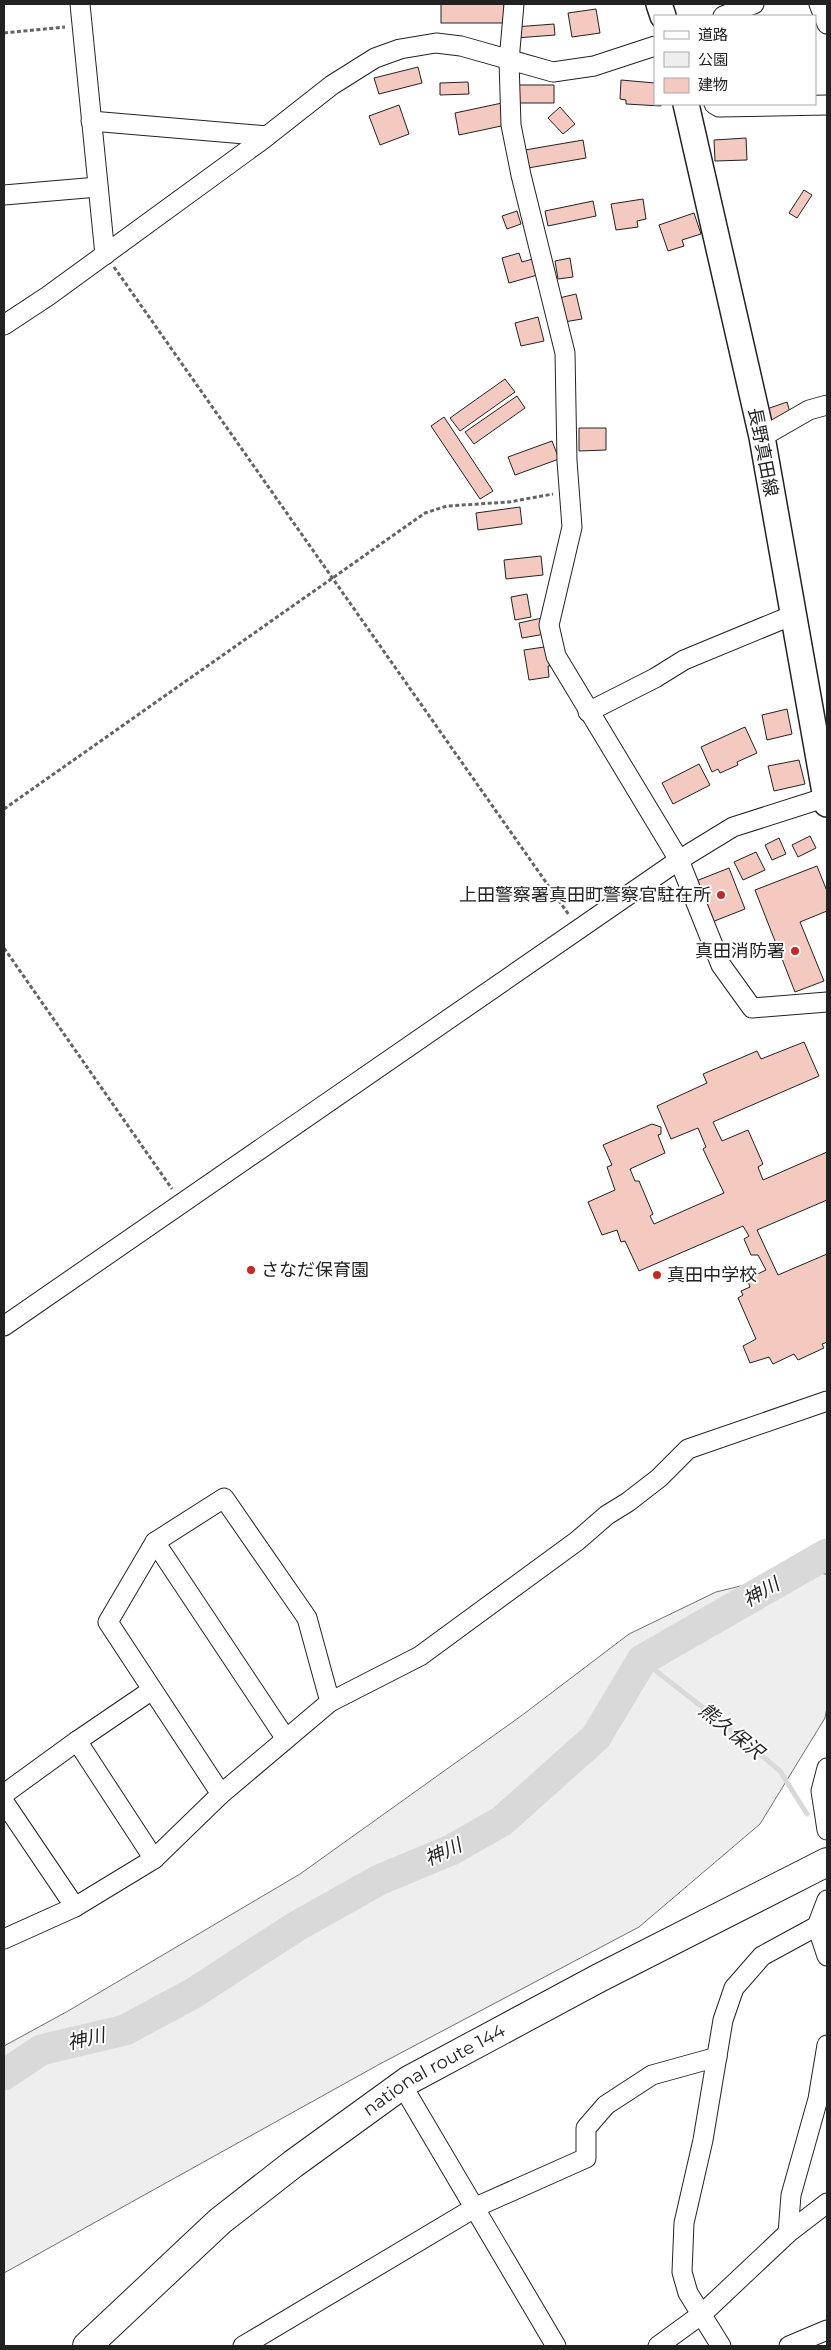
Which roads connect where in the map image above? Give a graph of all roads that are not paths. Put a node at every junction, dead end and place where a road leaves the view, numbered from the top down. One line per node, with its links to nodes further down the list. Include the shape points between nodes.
1 (80, 4): 12 (street)
2 (514, 4): 8 (street)
3 (754, 4): 5 (street)
4 (819, 4): 6 (street)
5 (726, 15)
6 (827, 24)
7 (654, 46): 8 (street, via 594,66 553,72)
8 (509, 61): 13 (street, via 461,46 436,43 400,49 376,58 332,86); 21 (street, via 511,125 565,353 572,527 549,625 556,656)
9 (686, 105): 19 (main road, 長野真田線)
10 (716, 105): 11 (street)
11 (827, 105)
12 (91, 121): 13 (street); 14 (street)
13 (267, 136): 16 (street)
14 (98, 187): 15 (street); 16 (street)
15 (4, 195)
16 (105, 255): 17 (street)
17 (4, 325)
18 (827, 405): 19 (street, via 809,410)
19 (762, 436): 20 (main road, 長野真田線)
20 (793, 615): 21 (street, via 684,660); 22 (main road, 長野真田線)
21 (588, 712): 23 (street)
22 (827, 799): 23 (street, via 733,827)
23 (679, 860): 24 (street, via 721,965 752,1008); 25 (street)
24 (827, 1002)
25 (4, 1326)
26 (827, 1401): 29 (street, via 688,1449 659,1478 628,1502 420,1656)
27 (155, 1542): 28 (street, via 108,1622); 29 (street, via 224,1498 307,1618); 30 (street)
28 (152, 1690): 31 (street); 34 (street)
29 (330, 1702): 30 (street)
30 (286, 1739): 34 (street)
31 (77, 1741): 33 (street); 37 (street)
32 (827, 1768): 36 (street, via 821,1791)
33 (4, 1794)
34 (221, 1794): 37 (street)
35 (4, 1802): 40 (street)
36 (827, 1830)
37 (154, 1859): 40 (street)
38 (827, 1862): 46 (highway, national route 144, via 598,1978)
39 (827, 1900): 41 (street)
40 (75, 1907): 42 (street)
41 (817, 1926): 43 (street); 45 (street, via 762,1956 734,1988 723,2020)
42 (4, 1939)
43 (827, 1956)
44 (827, 2045): 49 (street, via 818,2099 791,2195)
45 (717, 2057): 48 (street, via 652,2075 606,2105 586,2128 586,2158); 50 (street, via 684,2223 682,2272 688,2293)
46 (402, 2086): 48 (street); 52 (highway, national route 144, via 220,2221)
47 (827, 2203): 49 (street)
48 (476, 2207): 53 (street); 54 (street)
49 (788, 2233): 50 (street)
50 (702, 2314): 55 (street); 56 (street)
51 (827, 2330): 57 (street)
52 (87, 2346)
53 (243, 2346)
54 (556, 2346)
55 (658, 2346)
56 (721, 2346)
57 (790, 2346)

